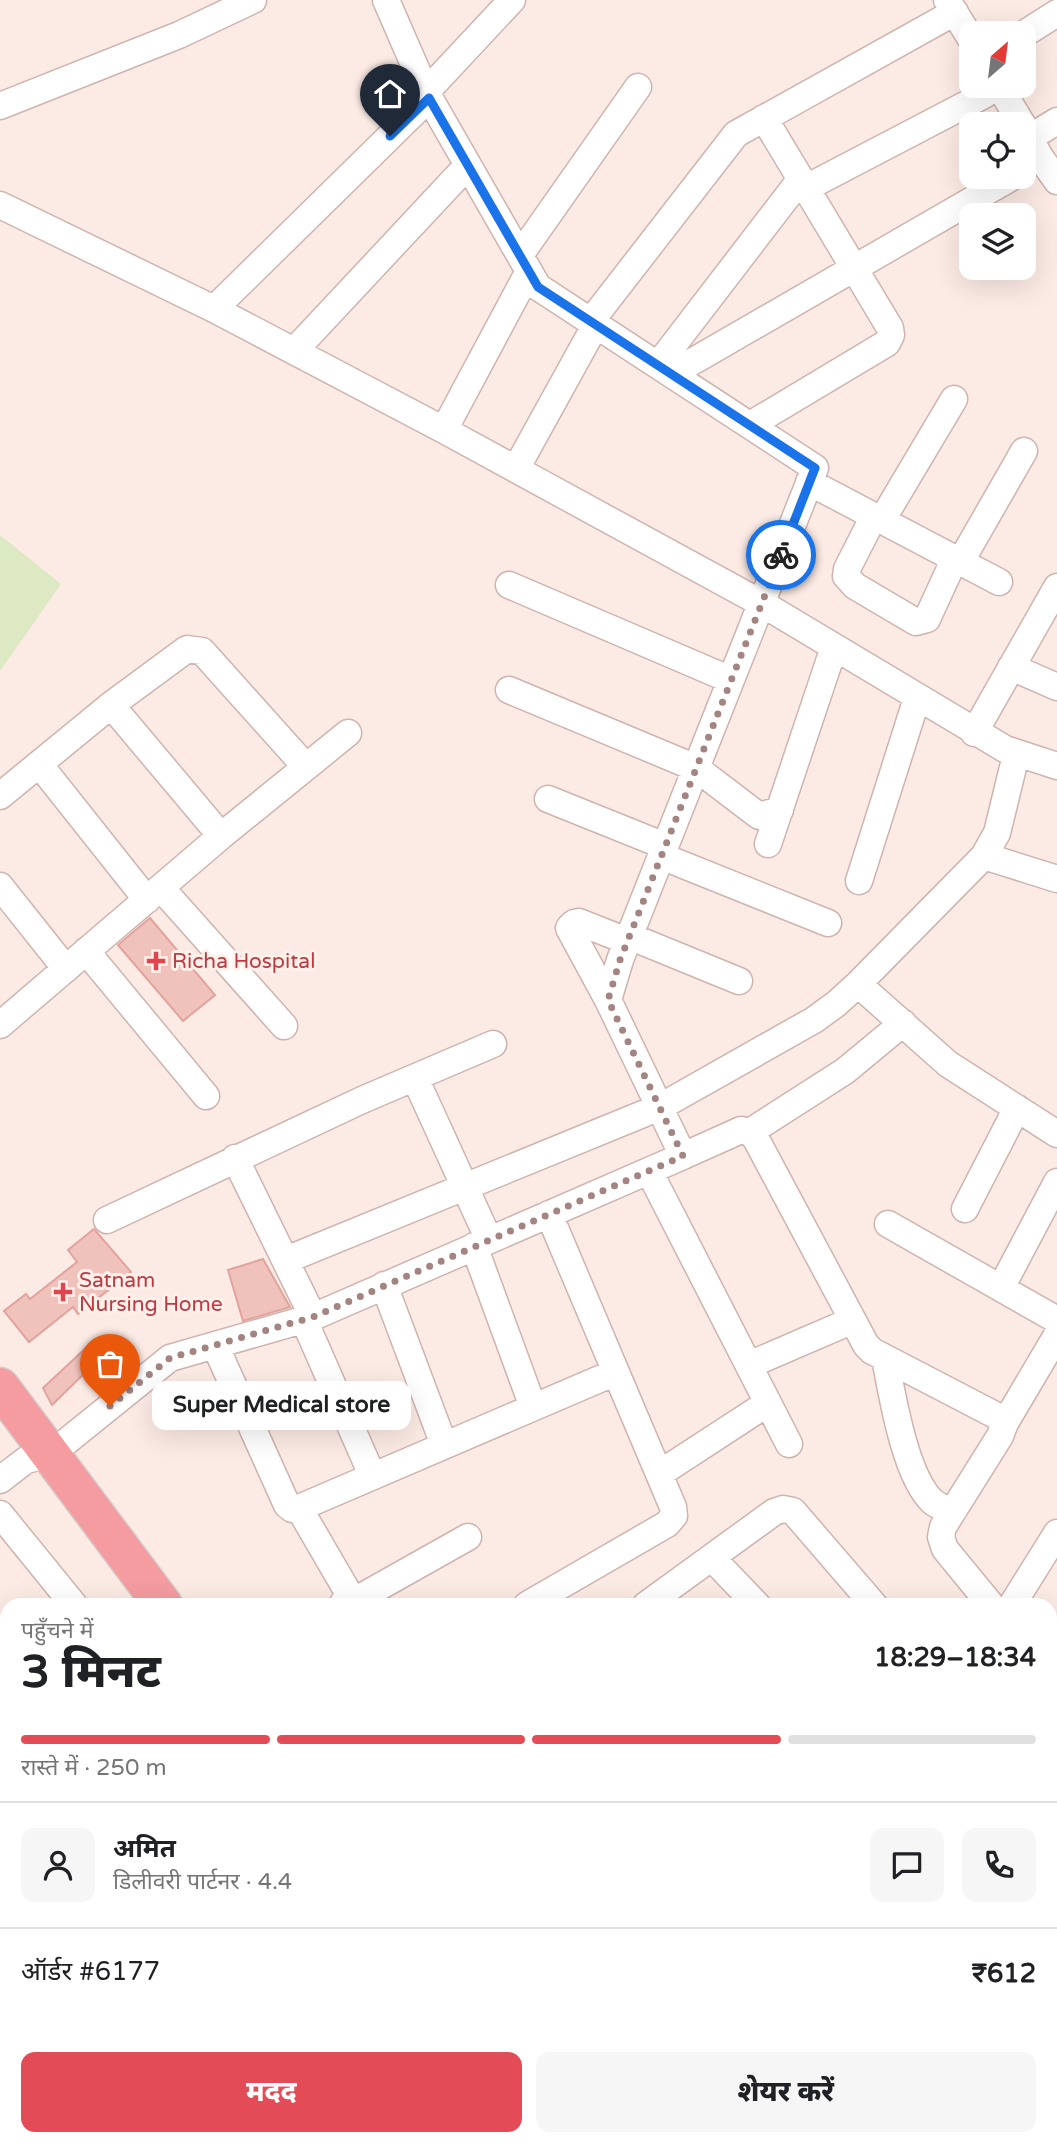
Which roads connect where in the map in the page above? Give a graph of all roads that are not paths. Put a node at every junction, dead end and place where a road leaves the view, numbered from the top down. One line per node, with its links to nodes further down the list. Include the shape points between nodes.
1 (253, 0): 12 (street, via 179,35)
2 (386, 0): 9 (street)
3 (512, 0): 9 (street)
4 (951, 6): 6 (street); 14 (street)
5 (1057, 13): 7 (street)
6 (960, 21)
7 (1036, 26)
8 (638, 87): 23 (street)
9 (428, 95): 18 (street); 25 (street)
10 (976, 98): 20 (street)
11 (999, 98): 13 (street)
12 (0, 106)
13 (1010, 112)
14 (764, 118): 20 (street); 26 (street, via 744,127 727,143)
15 (1057, 121): 16 (street)
16 (1036, 127)
17 (1036, 148): 19 (street)
18 (468, 165): 23 (street); 27 (street)
19 (1057, 181)
20 (803, 184): 24 (street); 28 (street)
21 (991, 189): 24 (street)
22 (0, 205): 25 (street)
23 (524, 263): 26 (street, via 538,287); 31 (street)
24 (853, 267): 28 (street); 30 (street, via 890,328 887,343)
25 (214, 309): 27 (street)
26 (594, 323): 28 (street); 33 (street)
27 (294, 351): 31 (street)
28 (665, 369): 30 (street)
29 (954, 399): 35 (street)
30 (750, 425): 34 (street, via 815,468)
31 (444, 430): 33 (street)
32 (1024, 451): 36 (street)
33 (516, 469): 40 (street)
34 (809, 482): 35 (street); 40 (street)
35 (878, 518): 36 (street); 36 (street, via 846,576 916,622 927,619)
36 (958, 559): 37 (street)
37 (999, 582)
38 (509, 585): 43 (street)
39 (1057, 587): 42 (street)
40 (761, 603): 41 (street); 43 (street)
41 (834, 647): 46 (street); 57 (street)
42 (1011, 667): 44 (street); 49 (street)
43 (731, 680): 54 (street)
44 (1057, 687)
45 (509, 690): 54 (street)
46 (917, 698): 49 (street); 63 (street)
47 (111, 705): 51 (street); 53 (street, via 194,648 202,651); 58 (street)
48 (348, 733): 53 (street)
49 (974, 733): 50 (street)
50 (1016, 755): 52 (street); 61 (street, via 997,833)
51 (39, 764): 55 (street); 65 (street)
52 (1057, 766)
53 (306, 767): 58 (street)
54 (696, 768): 57 (street, via 759,816); 60 (street)
55 (0, 796)
56 (548, 799): 60 (street)
57 (780, 810): 59 (street)
58 (221, 836): 65 (street)
59 (768, 844)
60 (663, 851): 66 (street); 67 (street)
61 (984, 856): 62 (street); 71 (street)
62 (1057, 879)
63 (859, 881)
64 (0, 886): 69 (street)
65 (154, 894): 68 (street); 75 (street)
66 (828, 923)
67 (628, 939): 70 (street); 72 (street); 72 (street, via 579,922 569,928)
68 (86, 951): 69 (street); 78 (street)
69 (66, 969): 74 (street)
70 (739, 981)
71 (858, 984): 73 (street); 79 (street, via 814,1020)
72 (608, 1000): 79 (street)
73 (903, 1023): 80 (street, via 948,1064); 81 (street, via 845,1071)
74 (0, 1025)
75 (284, 1026)
76 (494, 1044): 77 (street)
77 (415, 1078): 84 (street); 87 (street)
78 (206, 1096)
79 (660, 1107): 83 (street); 87 (street)
80 (1017, 1108): 82 (street); 88 (street)
81 (750, 1132): 83 (street, via 741,1130); 98 (street)
82 (1057, 1135)
83 (683, 1156): 85 (street)
84 (235, 1158): 90 (street); 93 (street)
85 (649, 1171): 89 (street); 102 (street)
86 (1057, 1182): 95 (street)
87 (464, 1187): 92 (street); 93 (street)
88 (965, 1209)
89 (549, 1214): 92 (street); 103 (street)
90 (107, 1220)
91 (888, 1224): 95 (street)
92 (482, 1243): 94 (street); 106 (street)
93 (286, 1260): 96 (street)
94 (384, 1285): 96 (street); 110 (street)
95 (1001, 1288): 97 (street)
96 (308, 1318): 100 (street); 113 (street)
97 (1057, 1320)
98 (851, 1321): 101 (street, via 866,1345); 102 (street)
99 (1057, 1335): 107 (street)
100 (215, 1345): 111 (street, via 170,1358); 114 (street, via 287,1505)
101 (885, 1358): 107 (street); 115 (street, via 902,1440 922,1488 933,1502)
102 (749, 1365): 105 (street)
103 (616, 1372): 106 (street); 112 (street)
104 (0, 1387): 111 (highway)
105 (768, 1403): 109 (street); 112 (street)
106 (533, 1407): 110 (street)
107 (1005, 1423): 115 (street)
108 (0, 1425): 111 (highway)
109 (789, 1444)
110 (444, 1445): 113 (street)
111 (25, 1465): 121 (highway); 122 (highway)
112 (659, 1474): 125 (street, via 673,1507 674,1516 667,1524)
113 (373, 1475): 114 (street)
114 (299, 1508): 123 (street)
115 (952, 1512): 129 (street, via 943,1527 944,1547)
116 (0, 1514): 120 (street)
117 (1057, 1533): 130 (street)
118 (468, 1537): 124 (street)
119 (712, 1558): 126 (street); 127 (street); 128 (street, via 774,1512 793,1511)
120 (68, 1598)
121 (132, 1598)
122 (156, 1598)
123 (347, 1598)
124 (357, 1598)
125 (539, 1598)
126 (656, 1598)
127 (750, 1598)
128 (868, 1598)
129 (985, 1598)
130 (1016, 1598)

